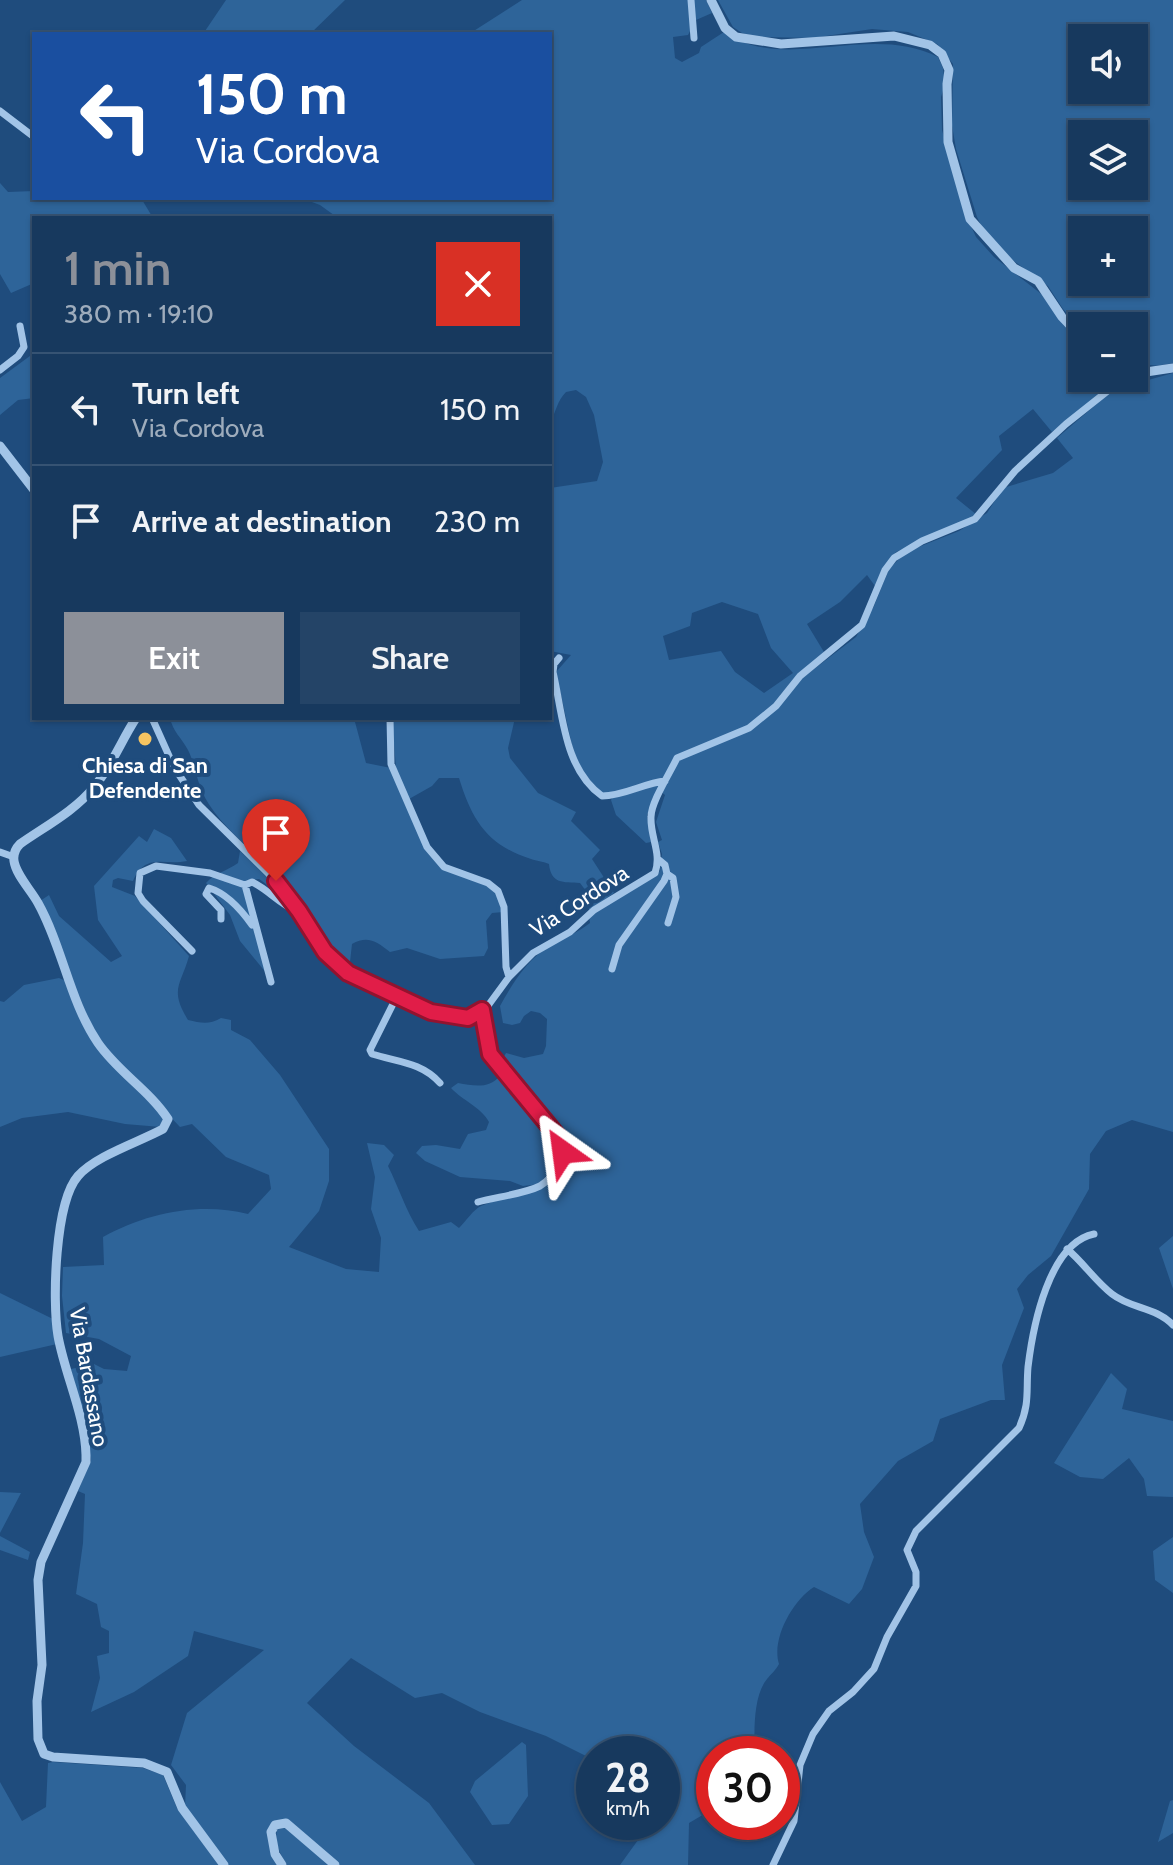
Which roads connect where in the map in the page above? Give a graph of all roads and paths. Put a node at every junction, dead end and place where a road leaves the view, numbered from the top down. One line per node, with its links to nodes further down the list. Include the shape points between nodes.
1 (691, 0): 3 (street)
2 (711, 0): 6 (street, via 725,28 736,37 781,44 894,36 930,45 942,54 949,70 948,142 970,219 1014,268 1038,281)
3 (694, 38)
4 (0, 111): 5 (street)
5 (32, 135)
6 (1068, 323)
7 (20, 326): 9 (street, via 24,347)
8 (1173, 368): 10 (street)
9 (0, 370)
10 (1148, 372)
11 (1106, 392): 18 (street, via 1015,471 975,519 894,558 862,625 800,676 776,706 749,728 677,758)
12 (0, 446): 13 (street)
13 (32, 487)
14 (559, 658): 18 (street, via 553,672 579,774 602,796)
15 (135, 720): 20 (street, via 93,790 20,844)
16 (153, 720): 24 (street, via 199,805)
17 (390, 720): 30 (street, via 391,764 427,847 444,867 498,891)
18 (665, 781): 21 (street, via 650,812)
19 (0, 852): 20 (street)
20 (14, 857): 39 (street, Via Bardassano, via 40,905 77,1007 98,1043 168,1119 163,1129 79,1174 61,1211 58,1334 86,1462 41,1562 38,1739 44,1754 144,1763 167,1772 182,1808)
21 (659, 860): 22 (street); 30 (street, Via Cordova, via 655,873 533,953)
22 (667, 874): 26 (street, via 673,878 676,897); 29 (street, via 619,945)
23 (245, 885): 24 (street, via 259,885); 27 (street); 28 (street, via 210,873 156,866 140,873 138,893 143,901)
24 (299, 911): 32 (street, via 339,966)
25 (221, 919): 27 (street, via 221,910 206,894 209,888 232,903)
26 (668, 923)
27 (256, 931): 31 (street)
28 (192, 951)
29 (612, 969)
30 (509, 977): 33 (street, Via Cordova)
31 (271, 982)
32 (396, 998): 33 (street, via 431,1012 468,1018); 34 (street, via 372,1054 422,1067)
33 (482, 1010): 35 (street, via 490,1054 563,1145 560,1159 541,1185)
34 (440, 1083)
35 (478, 1202)
36 (1094, 1234): 37 (street)
37 (1067, 1249): 38 (street, via 1112,1294 1157,1312); 42 (street, via 1047,1283 1028,1366 1027,1409 1019,1428 916,1531 907,1550 916,1586 874,1669 829,1711 813,1734 800,1765 794,1821)
38 (1173, 1325)
39 (224, 1865)
40 (282, 1865): 41 (street, via 271,1832 286,1823)
41 (335, 1865)
42 (773, 1865)

